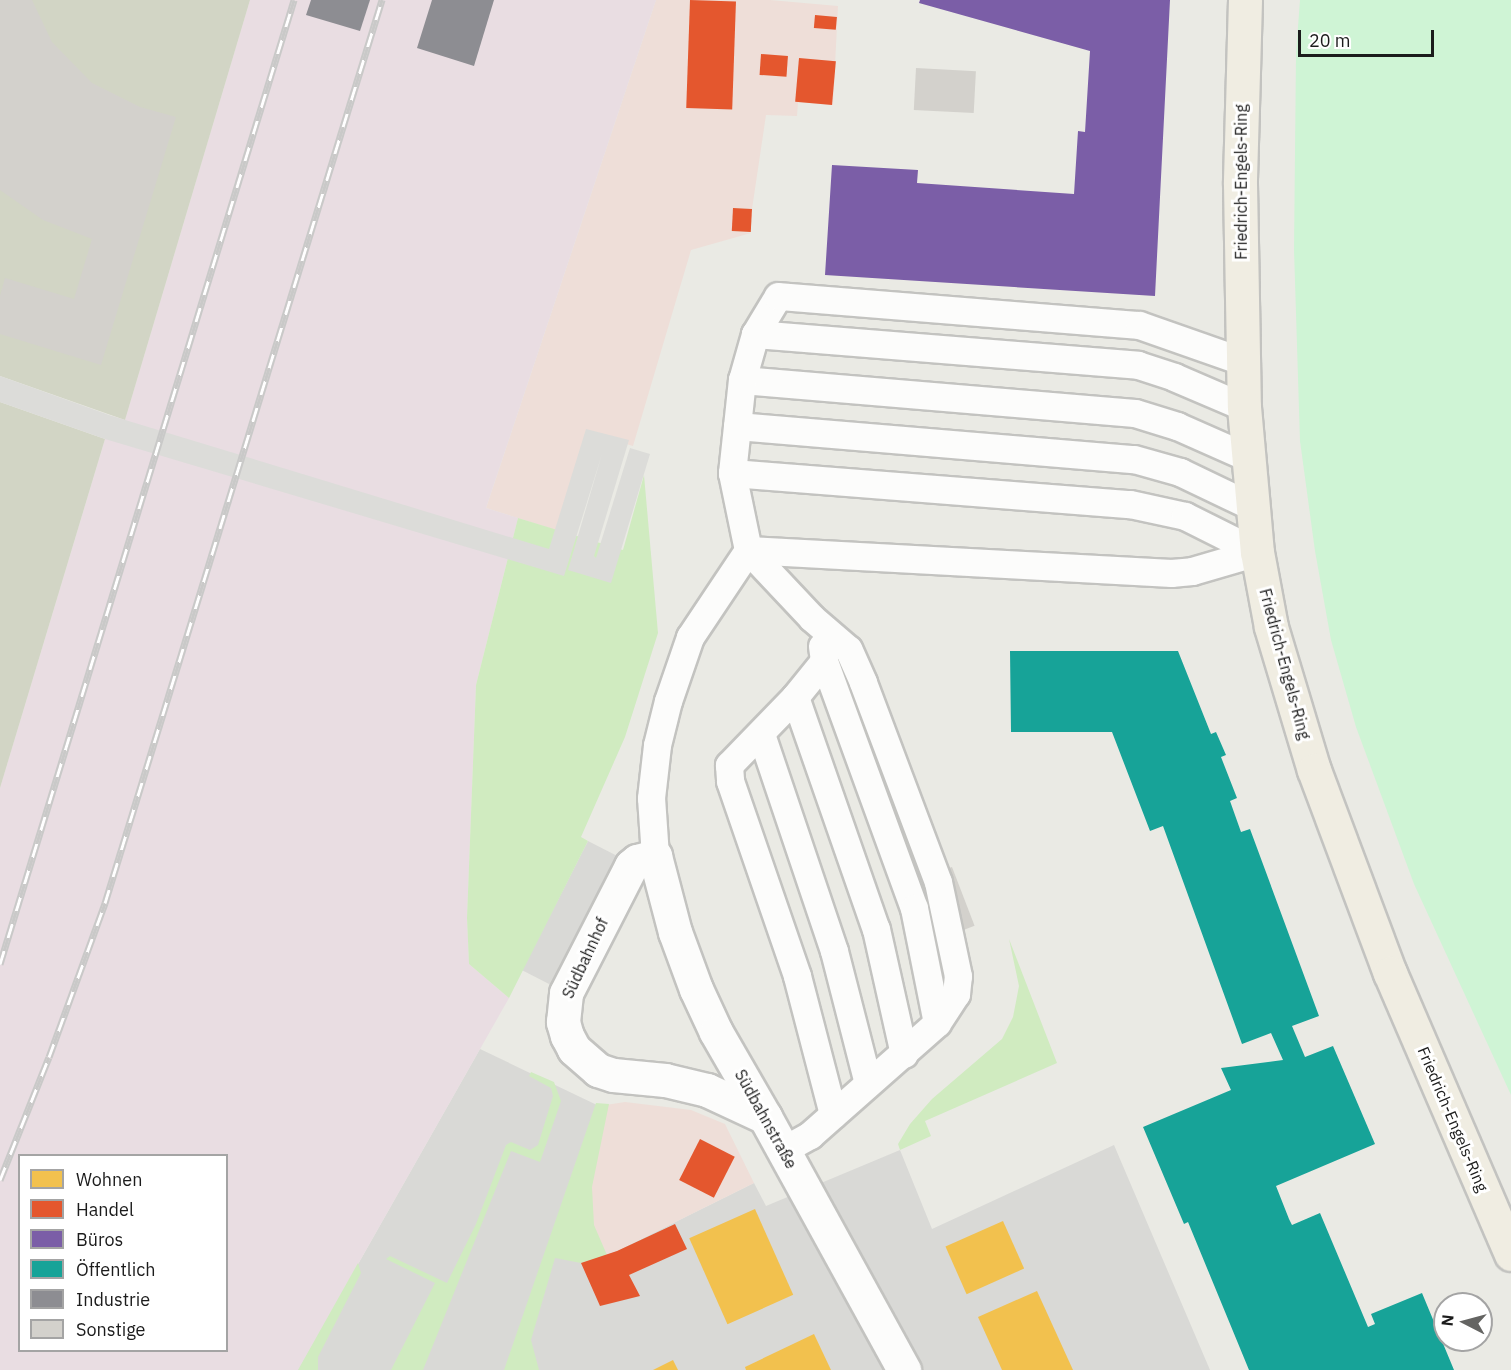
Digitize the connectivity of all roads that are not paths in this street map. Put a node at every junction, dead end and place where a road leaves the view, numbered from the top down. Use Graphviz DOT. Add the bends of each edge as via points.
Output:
graph roads {
  1 [pos="1245,0"];
  2 [pos="755,334"];
  3 [pos="1242,361"];
  4 [pos="742,380"];
  5 [pos="1244,407"];
  6 [pos="737,426"];
  7 [pos="1248,457"];
  8 [pos="732,472"];
  9 [pos="1251,506"];
  10 [pos="748,550"];
  11 [pos="1257,552"];
  12 [pos="818,624"];
  13 [pos="825,660"];
  14 [pos="795,697"];
  15 [pos="761,734"];
  16 [pos="655,856"];
  17 [pos="936,1023"];
  18 [pos="904,1054"];
  19 [pos="868,1083"];
  20 [pos="833,1114"];
  21 [pos="765,1117"];
  22 [pos="783,1150"];
  23 [pos="1511,1254"];
  24 [pos="904,1370"];
  1 -- 3 [label="main road, Friedrich-Engels-Ring" via="1240,184"];
  2 -- 3 [label="lane" via="778,296 1139,325"];
  2 -- 4 [label="lane"];
  2 -- 5 [label="lane" via="1137,365 1174,376"];
  3 -- 5 [label="main road, Friedrich-Engels-Ring"];
  4 -- 6 [label="lane"];
  4 -- 7 [label="lane" via="1135,413 1177,426"];
  5 -- 7 [label="main road, Friedrich-Engels-Ring"];
  6 -- 8 [label="lane"];
  6 -- 9 [label="lane" via="1134,459 1180,471"];
  7 -- 9 [label="main road, Friedrich-Engels-Ring"];
  8 -- 10 [label="lane"];
  8 -- 11 [label="lane" via="1130,504 1185,516"];
  9 -- 11 [label="main road, Friedrich-Engels-Ring"];
  10 -- 11 [label="lane" via="1171,573 1192,571"];
  10 -- 12 [label="lane"];
  10 -- 16 [label="lane" via="690,637 668,701 657,745 651,798"];
  11 -- 23 [label="main road, Friedrich-Engels-Ring" via="1272,627 1314,770 1390,973"];
  12 -- 13 [label="lane"];
  12 -- 17 [label="lane" via="848,649 938,882 958,976 956,994"];
  13 -- 14 [label="lane"];
  13 -- 17 [label="lane" via="914,908"];
  14 -- 15 [label="lane"];
  14 -- 18 [label="lane" via="876,928"];
  15 -- 19 [label="lane" via="834,951"];
  15 -- 20 [label="lane" via="729,765 730,781 797,976"];
  16 -- 21 [label="street, Südbahnstraße" via="675,932 696,989"];
  16 -- 21 [label="street, Südbahnhof" via="631,866 566,993 563,1022 567,1036 574,1049 598,1070 698,1087"];
  17 -- 18 [label="lane"];
  18 -- 19 [label="lane"];
  19 -- 20 [label="lane"];
  20 -- 22 [label="lane"];
  21 -- 22 [label="street, Südbahnstraße"];
  22 -- 24 [label="street, Südbahnstraße"];
}
